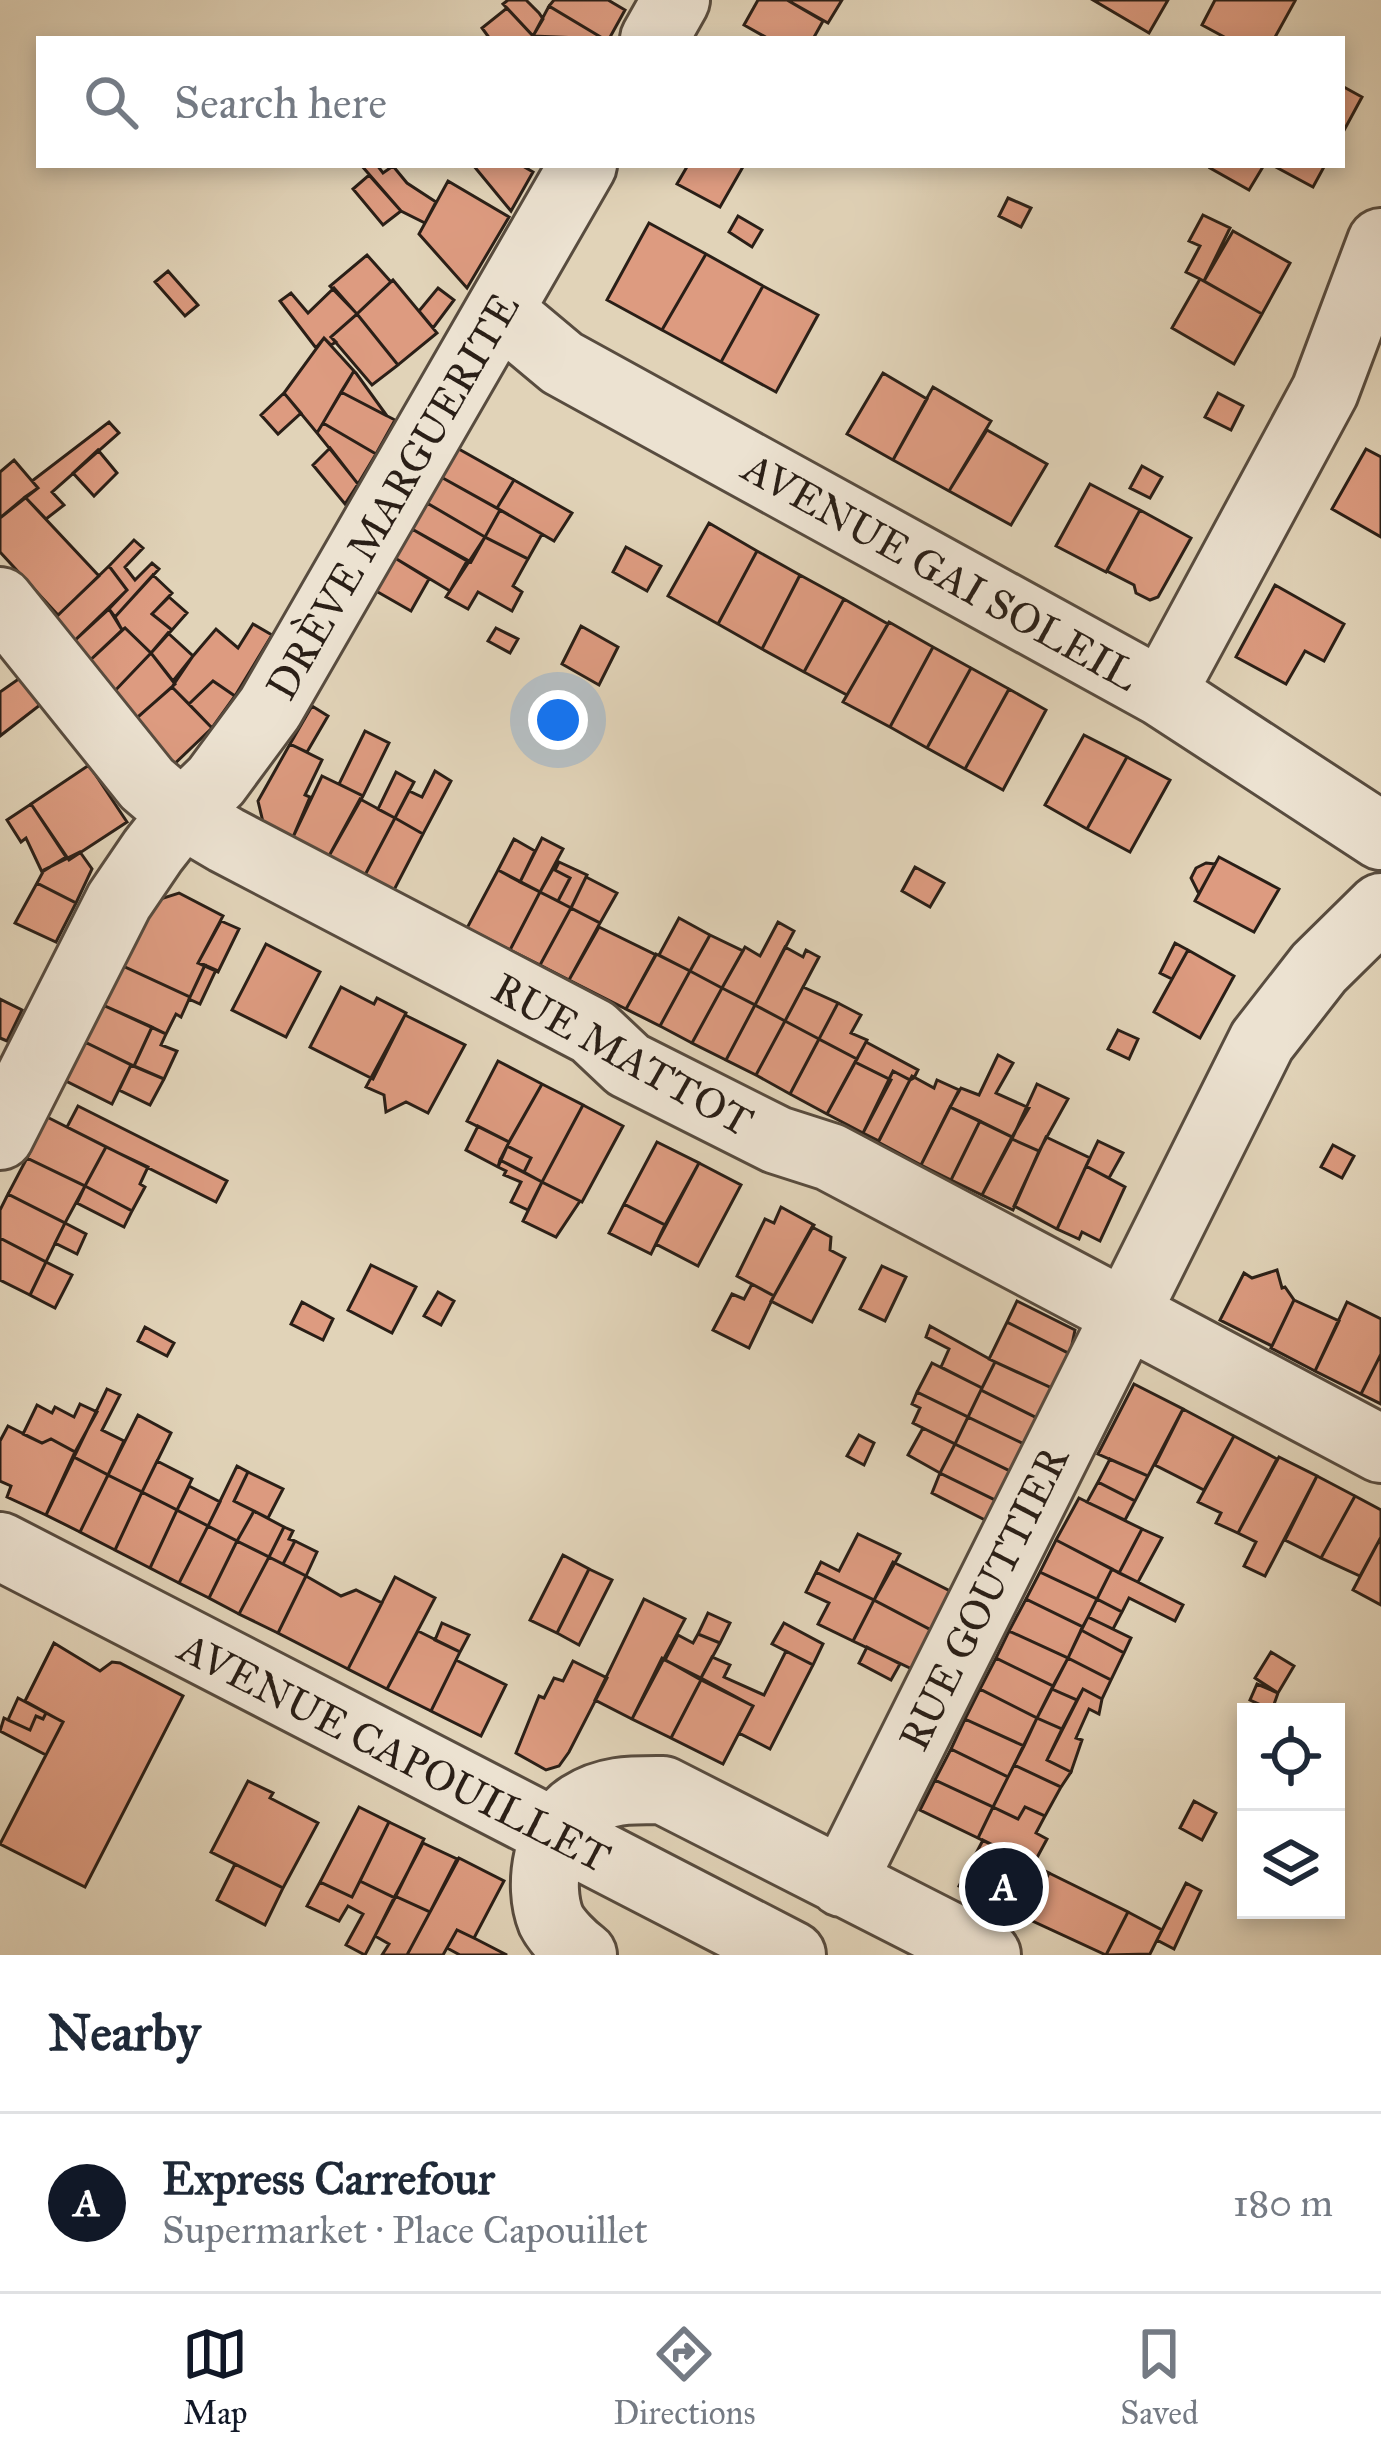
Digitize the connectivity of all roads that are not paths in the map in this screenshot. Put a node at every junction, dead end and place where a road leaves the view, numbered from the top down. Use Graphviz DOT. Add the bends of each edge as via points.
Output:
graph roads {
  1 [pos="676,0"];
  2 [pos="656,36"];
  3 [pos="581,168"];
  4 [pos="1381,242"];
  5 [pos="500,311"];
  6 [pos="0,601"];
  7 [pos="1162,693"];
  8 [pos="182,814"];
  9 [pos="1381,836"];
  10 [pos="1381,907"];
  11 [pos="0,1136"];
  12 [pos="1128,1315"];
  13 [pos="1381,1449"];
  14 [pos="0,1546"];
  15 [pos="554,1835"];
  16 [pos="842,1883"];
  17 [pos="583,1955"];
  18 [pos="792,1955"];
  19 [pos="987,1955"];
  1 -- 2 [label="street"];
  3 -- 5 [label="street, DRÈVE MARGUERITE"];
  4 -- 7 [label="street" via="1325,391"];
  5 -- 7 [label="street, AVENUE GAI SOLEIL" via="562,362"];
  5 -- 8 [label="street, DRÈVE MARGUERITE" via="270,708"];
  6 -- 8 [label="street, RUE MATTOT" via="147,784"];
  7 -- 9 [label="street, AVENUE GAI SOLEIL"];
  8 -- 11 [label="street, DRÈVE MARGUERITE" via="119,902"];
  8 -- 12 [label="street, RUE MATTOT" via="592,1032 628,1065 777,1140 830,1157"];
  10 -- 12 [label="street, RUE GOUTTIER" via="1262,1041"];
  12 -- 13 [label="street, RUE MATTOT"];
  12 -- 16 [label="street, RUE GOUTTIER"];
  14 -- 15 [label="street, AVENUE CAPOUILLET"];
  15 -- 16 [label="street" via="576,1808 616,1790 663,1790"];
  15 -- 17 [label="street" via="544,1887 552,1923"];
  15 -- 18 [label="street, AVENUE CAPOUILLET"];
  16 -- 19 [label="street"];
}
